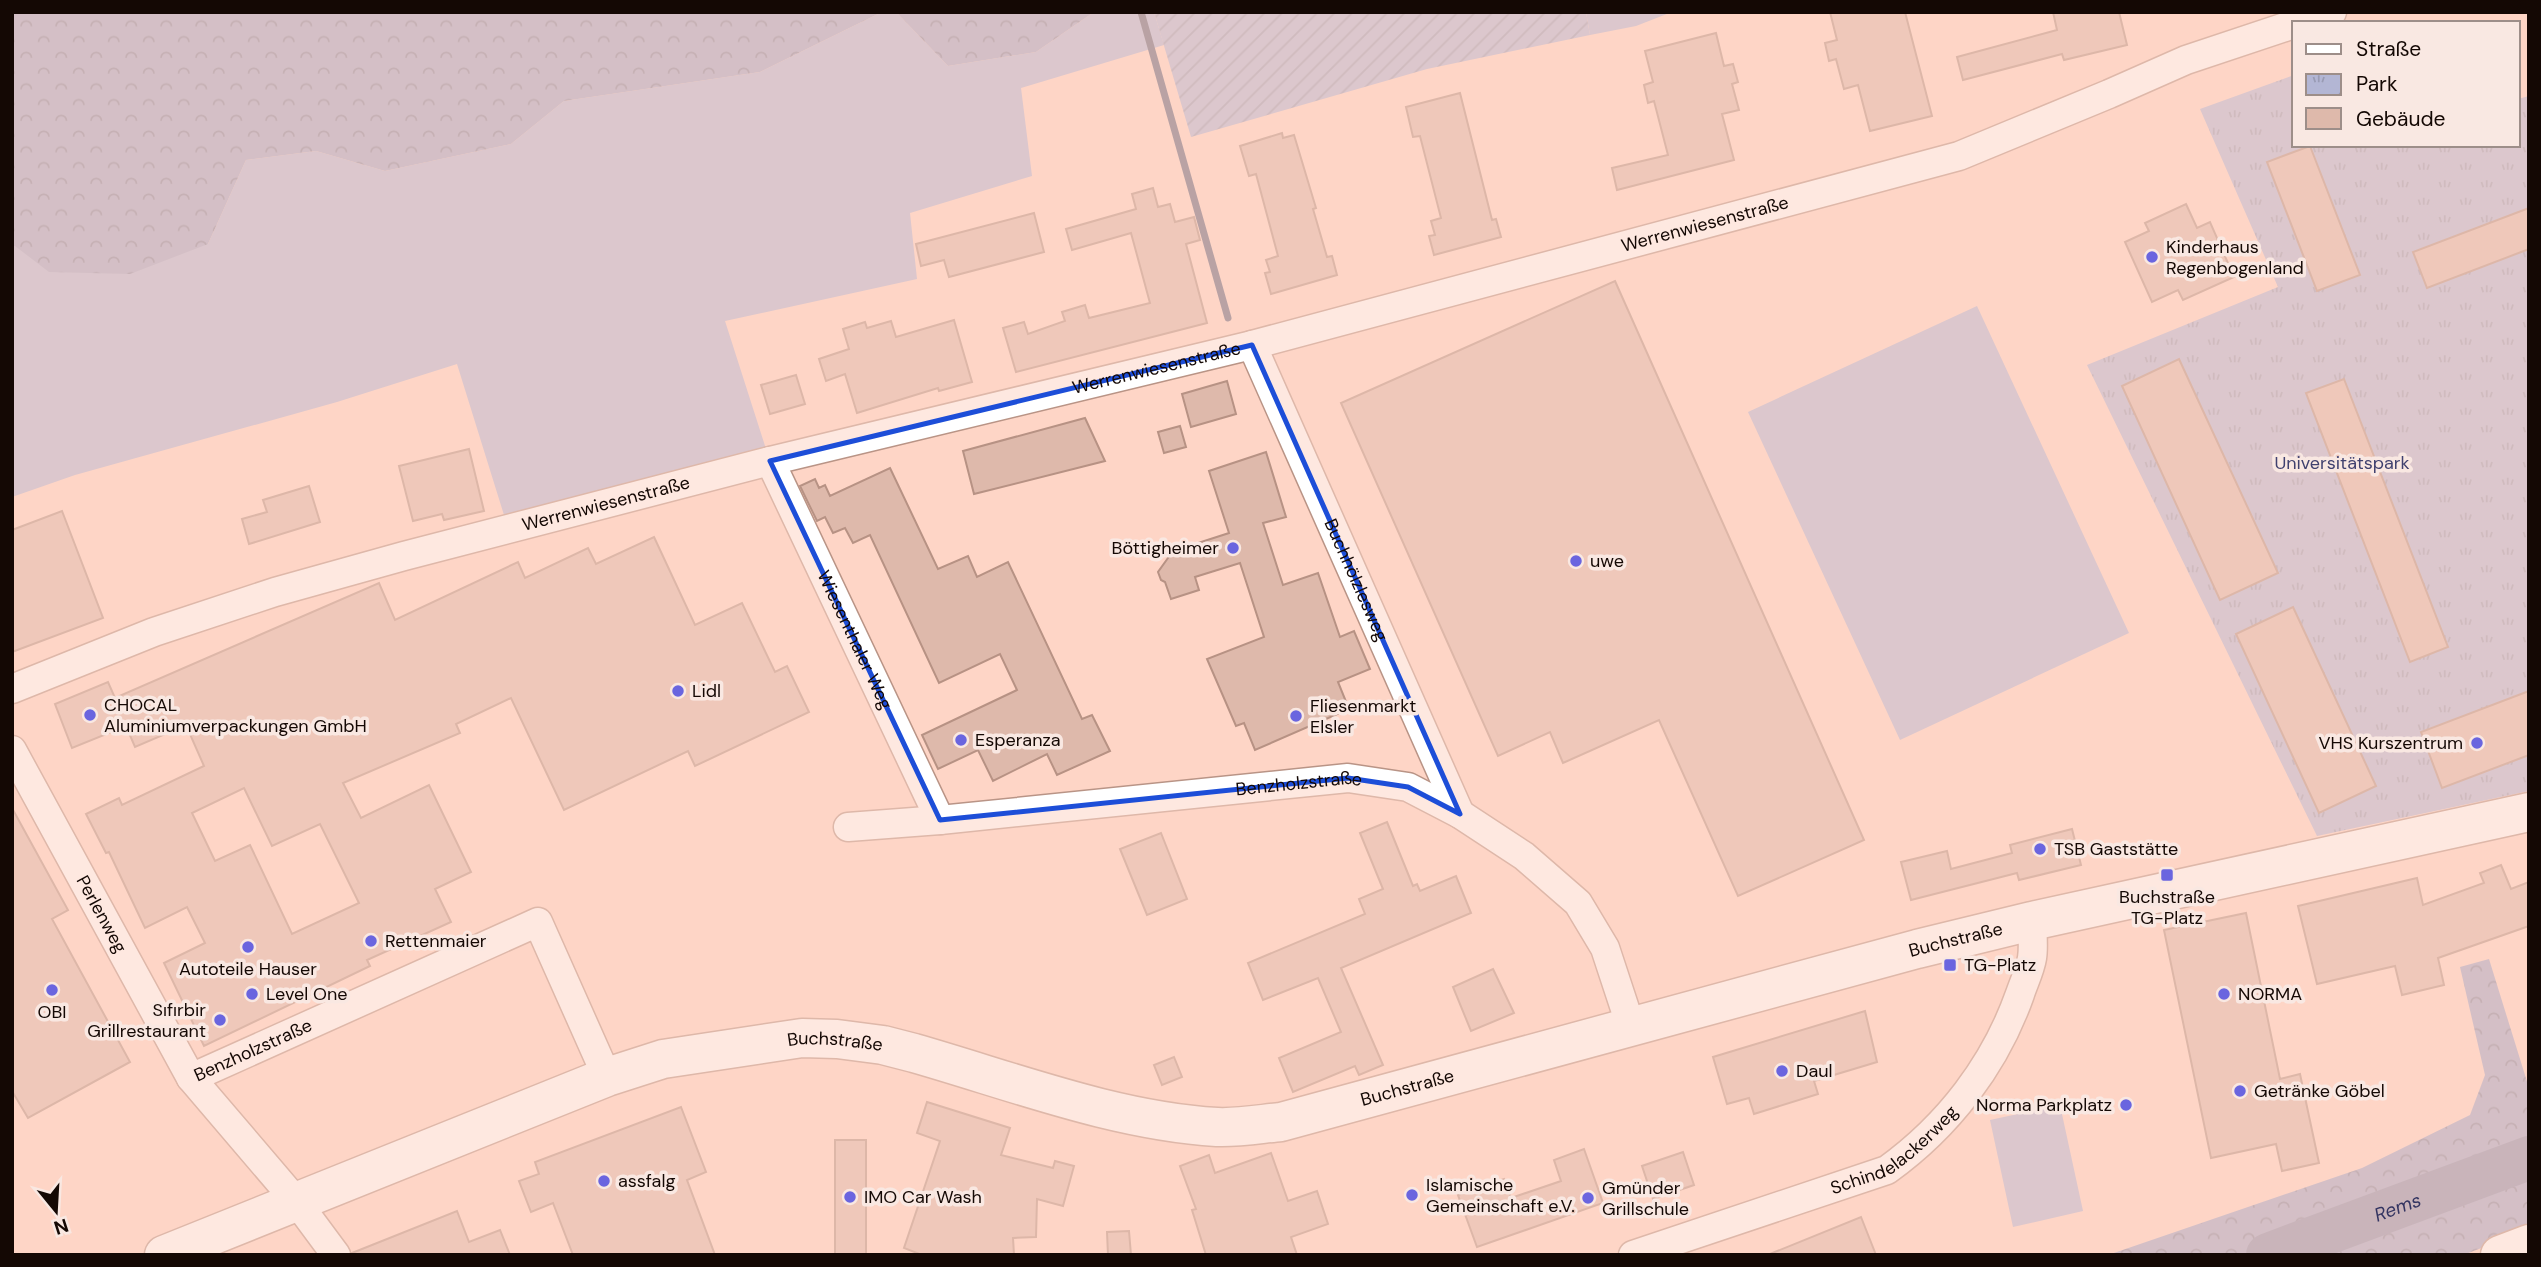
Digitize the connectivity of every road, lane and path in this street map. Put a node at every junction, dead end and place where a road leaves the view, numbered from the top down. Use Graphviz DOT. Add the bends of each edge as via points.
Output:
graph roads {
  1 [pos="2332,12"];
  2 [pos="2306,21"];
  3 [pos="2292,25"];
  4 [pos="1252,345"];
  5 [pos="770,461"];
  6 [pos="12,689"];
  7 [pos="12,750"];
  8 [pos="2529,812"];
  9 [pos="1460,814"];
  10 [pos="940,820"];
  11 [pos="848,827"];
  12 [pos="2032,921"];
  13 [pos="1632,1027"];
  14 [pos="607,1077"];
  15 [pos="191,1078"];
  16 [pos="296,1201"];
  17 [pos="2529,1244"];
  18 [pos="164,1255"];
  19 [pos="336,1255"];
  20 [pos="1633,1255"];
  21 [pos="2500,1255"];
  1 -- 2 [label="street"];
  3 -- 4 [label="street, Werrenwiesenstraße" via="2186,60 1959,156"];
  4 -- 5 [label="street, Werrenwiesenstraße"];
  4 -- 9 [label="street, Buchhölzlesweg"];
  5 -- 6 [label="street, Werrenwiesenstraße" via="275,592 144,636"];
  5 -- 10 [label="street, Wiesenthaler Weg"];
  7 -- 15 [label="street, Perlenweg"];
  8 -- 12 [label="street, Buchstraße"];
  9 -- 10 [label="street, Benzholzstraße" via="1408,788 1348,778"];
  9 -- 13 [label="street, Benzholzstraße" via="1524,856 1578,902 1605,948"];
  10 -- 11 [label="street, Benzholzstraße"];
  12 -- 13 [label="street, Buchstraße"];
  12 -- 20 [label="street, Schindelackerweg" via="2032,959 2014,1011 1982,1073 1913,1151 1887,1170"];
  13 -- 14 [label="street, Buchstraße" via="1281,1122 1219,1127 1106,1109 914,1053 837,1038 776,1040 674,1057"];
  14 -- 15 [label="street, Benzholzstraße" via="538,922"];
  14 -- 16 [label="street, Buchstraße"];
  15 -- 16 [label="street, Benzholzstraße"];
  16 -- 18 [label="street, Buchstraße"];
  16 -- 19 [label="street"];
  17 -- 21 [label="street"];
}
